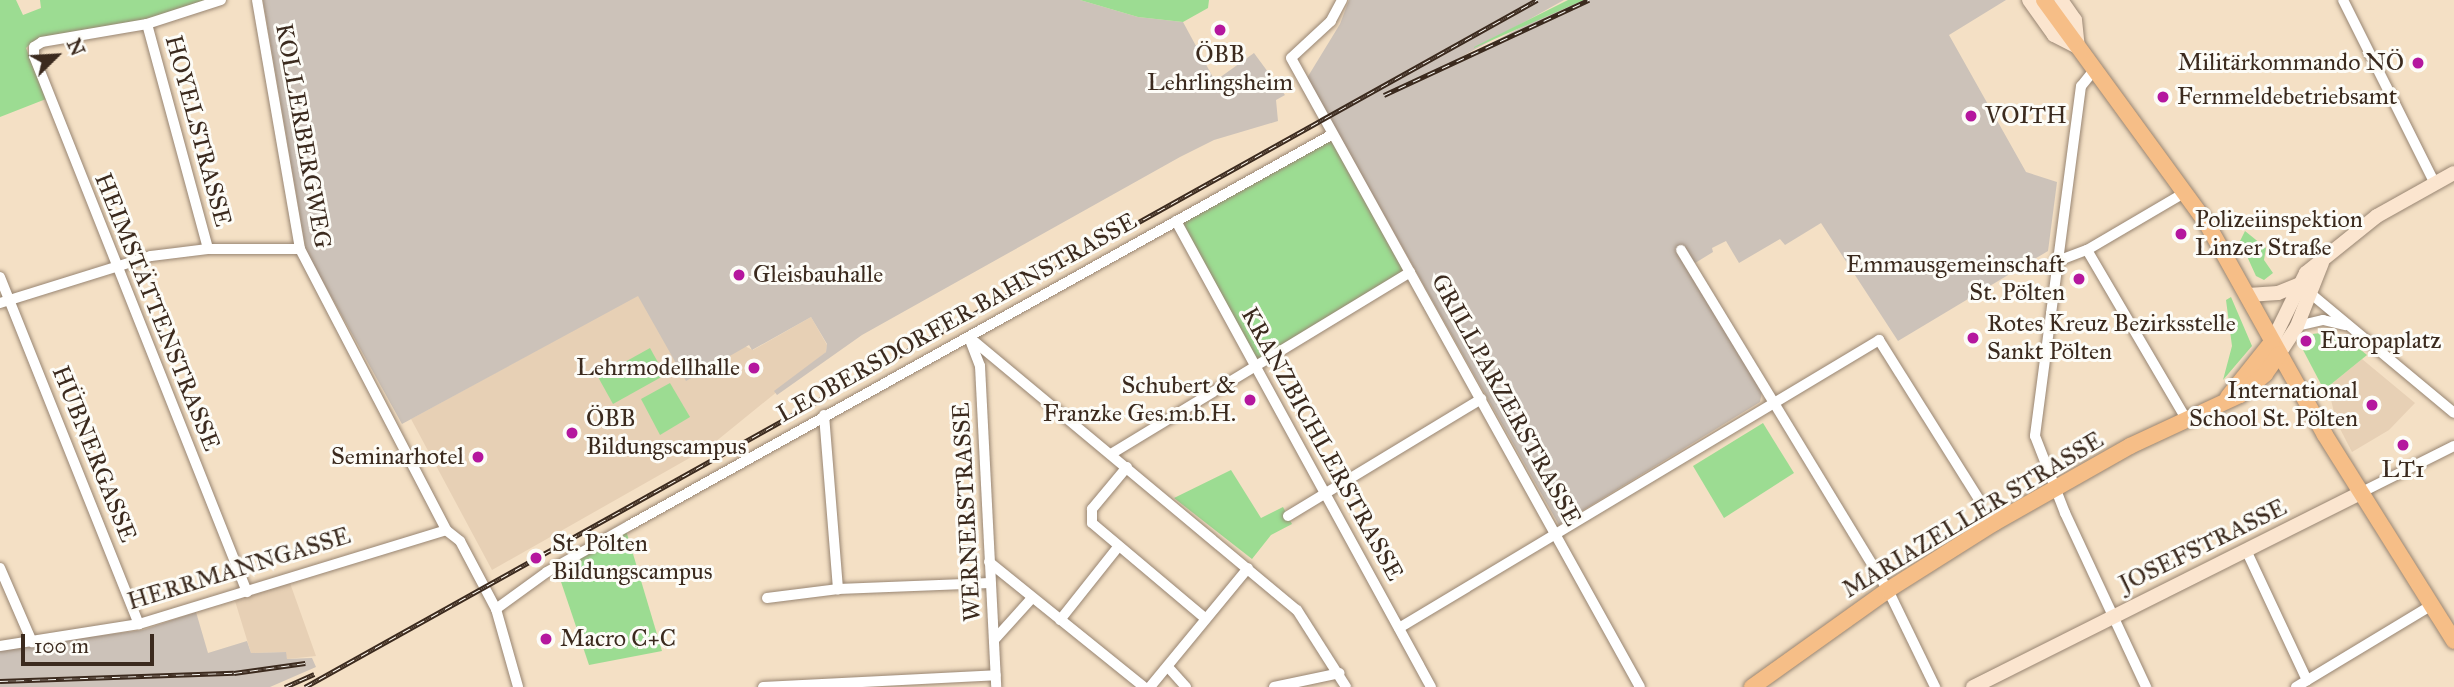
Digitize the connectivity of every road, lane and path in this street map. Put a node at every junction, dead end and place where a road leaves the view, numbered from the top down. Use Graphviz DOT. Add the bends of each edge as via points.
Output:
graph roads {
  1 [pos="221,0"];
  2 [pos="257,0"];
  3 [pos="1342,0"];
  4 [pos="2029,0"];
  5 [pos="2044,0"];
  6 [pos="2061,0"];
  7 [pos="2343,0"];
  8 [pos="146,24"];
  9 [pos="2078,47"];
  10 [pos="2095,69"];
  11 [pos="1332,134"];
  12 [pos="2454,173"];
  13 [pos="2434,182"];
  14 [pos="2186,192"];
  15 [pos="1176,221"];
  16 [pos="208,249"];
  17 [pos="300,249"];
  18 [pos="1681,250"];
  19 [pos="2087,250"];
  20 [pos="2055,262"];
  21 [pos="115,264"];
  22 [pos="1410,272"];
  23 [pos="0,277"];
  24 [pos="2304,289"];
  25 [pos="2248,295"];
  26 [pos="5,302"];
  27 [pos="2297,326"];
  28 [pos="2351,327"];
  29 [pos="969,337"];
  30 [pos="2276,348"];
  31 [pos="1255,365"];
  32 [pos="1481,399"];
  33 [pos="1776,403"];
  34 [pos="2454,412"];
  35 [pos="2183,414"];
  36 [pos="824,415"];
  37 [pos="2454,446"];
  38 [pos="1111,454"];
  39 [pos="1127,467"];
  40 [pos="2054,488"];
  41 [pos="2360,493"];
  42 [pos="1325,494"];
  43 [pos="1980,501"];
  44 [pos="1288,516"];
  45 [pos="446,530"];
  46 [pos="1558,533"];
  47 [pos="1118,547"];
  48 [pos="2246,550"];
  49 [pos="989,562"];
  50 [pos="0,568"];
  51 [pos="1248,568"];
  52 [pos="990,583"];
  53 [pos="838,589"];
  54 [pos="1888,590"];
  55 [pos="247,592"];
  56 [pos="767,598"];
  57 [pos="1032,598"];
  58 [pos="2432,605"];
  59 [pos="496,609"];
  60 [pos="2113,615"];
  61 [pos="1205,618"];
  62 [pos="1060,620"];
  63 [pos="139,624"];
  64 [pos="1399,628"];
  65 [pos="995,639"];
  66 [pos="2454,641"];
  67 [pos="32,642"];
  68 [pos="0,646"];
  69 [pos="1168,667"];
  70 [pos="1340,673"];
  71 [pos="996,675"];
  72 [pos="2307,680"];
  73 [pos="518,687"];
  74 [pos="763,687"];
  75 [pos="996,687"];
  76 [pos="1144,687"];
  77 [pos="1150,687"];
  78 [pos="1186,687"];
  79 [pos="1274,687"];
  80 [pos="1346,687"];
  81 [pos="1431,687"];
  82 [pos="1640,687"];
  83 [pos="1752,687"];
  84 [pos="1935,687"];
  85 [pos="1973,687"];
  86 [pos="2146,687"];
  87 [pos="2296,687"];
  1 -- 8 [label="street"];
  2 -- 17 [label="street, KOLLERBERGWEG"];
  3 -- 11 [label="street, GRILLPARZERSTRASSE" via="1331,21 1291,58"];
  4 -- 9 [label="street" via="2054,35"];
  5 -- 9 [label="main road"];
  6 -- 9 [label="street" via="2075,20"];
  7 -- 13 [label="street"];
  8 -- 16 [label="street, HOYELSTRASSE"];
  8 -- 21 [label="street, HEIMSTÄTTENSTRASSE" via="34,47"];
  9 -- 10 [label="main road"];
  10 -- 14 [label="main road"];
  10 -- 20 [label="street" via="2083,82"];
  11 -- 15 [label="street, LEOBERSDORFER BAHNSTRASSE"];
  11 -- 22 [label="street, GRILLPARZERSTRASSE"];
  12 -- 13 [label="street"];
  13 -- 24 [label="street" via="2361,226 2322,263"];
  14 -- 19 [label="street"];
  14 -- 25 [label="main road"];
  15 -- 29 [label="street, LEOBERSDORFER BAHNSTRASSE"];
  15 -- 31 [label="street, KRANZBICHLERSTRASSE"];
  16 -- 17 [label="street"];
  16 -- 21 [label="street"];
  17 -- 45 [label="street, KOLLERBERGWEG"];
  18 -- 33 [label="street"];
  19 -- 20 [label="street"];
  19 -- 35 [label="street"];
  20 -- 40 [label="street" via="2035,429"];
  21 -- 26 [label="street"];
  21 -- 55 [label="street, HEIMSTÄTTENSTRASSE"];
  22 -- 31 [label="street"];
  22 -- 32 [label="street, GRILLPARZERSTRASSE"];
  23 -- 26 [label="street, HÜBNERGASSE"];
  24 -- 25 [label="street"];
  24 -- 27 [label="street"];
  24 -- 28 [label="street"];
  24 -- 30 [label="street"];
  25 -- 30 [label="main road"];
  26 -- 63 [label="street, HÜBNERGASSE"];
  27 -- 28 [label="street" via="2323,320"];
  27 -- 30 [label="street"];
  28 -- 34 [label="street"];
  29 -- 36 [label="street, LEOBERSDORFER BAHNSTRASSE"];
  29 -- 38 [label="street"];
  29 -- 49 [label="street, WERNERSTRASSE" via="980,366"];
  30 -- 35 [label="main road, MARIAZELLER STRASSE" via="2254,385"];
  30 -- 41 [label="main road"];
  31 -- 38 [label="street"];
  31 -- 42 [label="street, KRANZBICHLERSTRASSE"];
  32 -- 42 [label="street"];
  32 -- 46 [label="street, GRILLPARZERSTRASSE"];
  33 -- 43 [label="street" via="1879,340"];
  33 -- 46 [label="street"];
  33 -- 54 [label="street"];
  35 -- 40 [label="main road, MARIAZELLER STRASSE"];
  36 -- 53 [label="street"];
  36 -- 59 [label="street, LEOBERSDORFER BAHNSTRASSE" via="547,572"];
  37 -- 41 [label="street, JOSEFSTRASSE"];
  38 -- 39 [label="street"];
  39 -- 47 [label="street" via="1091,517"];
  39 -- 51 [label="street"];
  40 -- 54 [label="main road, MARIAZELLER STRASSE"];
  40 -- 60 [label="street"];
  41 -- 48 [label="street, JOSEFSTRASSE"];
  41 -- 58 [label="main road"];
  42 -- 44 [label="street"];
  42 -- 64 [label="street, KRANZBICHLERSTRASSE"];
  45 -- 55 [label="street, HERRMANNGASSE"];
  45 -- 59 [label="street, KOLLERBERGWEG" via="460,541"];
  46 -- 64 [label="street"];
  46 -- 82 [label="street, GRILLPARZERSTRASSE"];
  47 -- 61 [label="street"];
  47 -- 62 [label="street"];
  48 -- 60 [label="street, JOSEFSTRASSE"];
  48 -- 72 [label="street"];
  49 -- 52 [label="street, WERNERSTRASSE"];
  49 -- 57 [label="street"];
  50 -- 67 [label="street"];
  51 -- 61 [label="street"];
  51 -- 70 [label="street" via="1305,619"];
  52 -- 53 [label="street"];
  52 -- 65 [label="street, WERNERSTRASSE"];
  53 -- 56 [label="street"];
  54 -- 83 [label="main road, MARIAZELLER STRASSE"];
  54 -- 84 [label="street"];
  55 -- 63 [label="street, HERRMANNGASSE"];
  57 -- 62 [label="street"];
  57 -- 65 [label="street"];
  58 -- 66 [label="main road"];
  58 -- 72 [label="street"];
  59 -- 73 [label="street, KOLLERBERGWEG"];
  60 -- 85 [label="street, JOSEFSTRASSE"];
  60 -- 86 [label="street"];
  61 -- 69 [label="street"];
  62 -- 76 [label="street"];
  63 -- 67 [label="street, HERRMANNGASSE"];
  64 -- 81 [label="street, KRANZBICHLERSTRASSE"];
  65 -- 71 [label="street, WERNERSTRASSE"];
  67 -- 68 [label="street, HERRMANNGASSE"];
  69 -- 77 [label="street"];
  69 -- 78 [label="street"];
  70 -- 79 [label="street"];
  70 -- 80 [label="street"];
  71 -- 74 [label="street"];
  71 -- 75 [label="street, WERNERSTRASSE"];
  72 -- 87 [label="street"];
}
